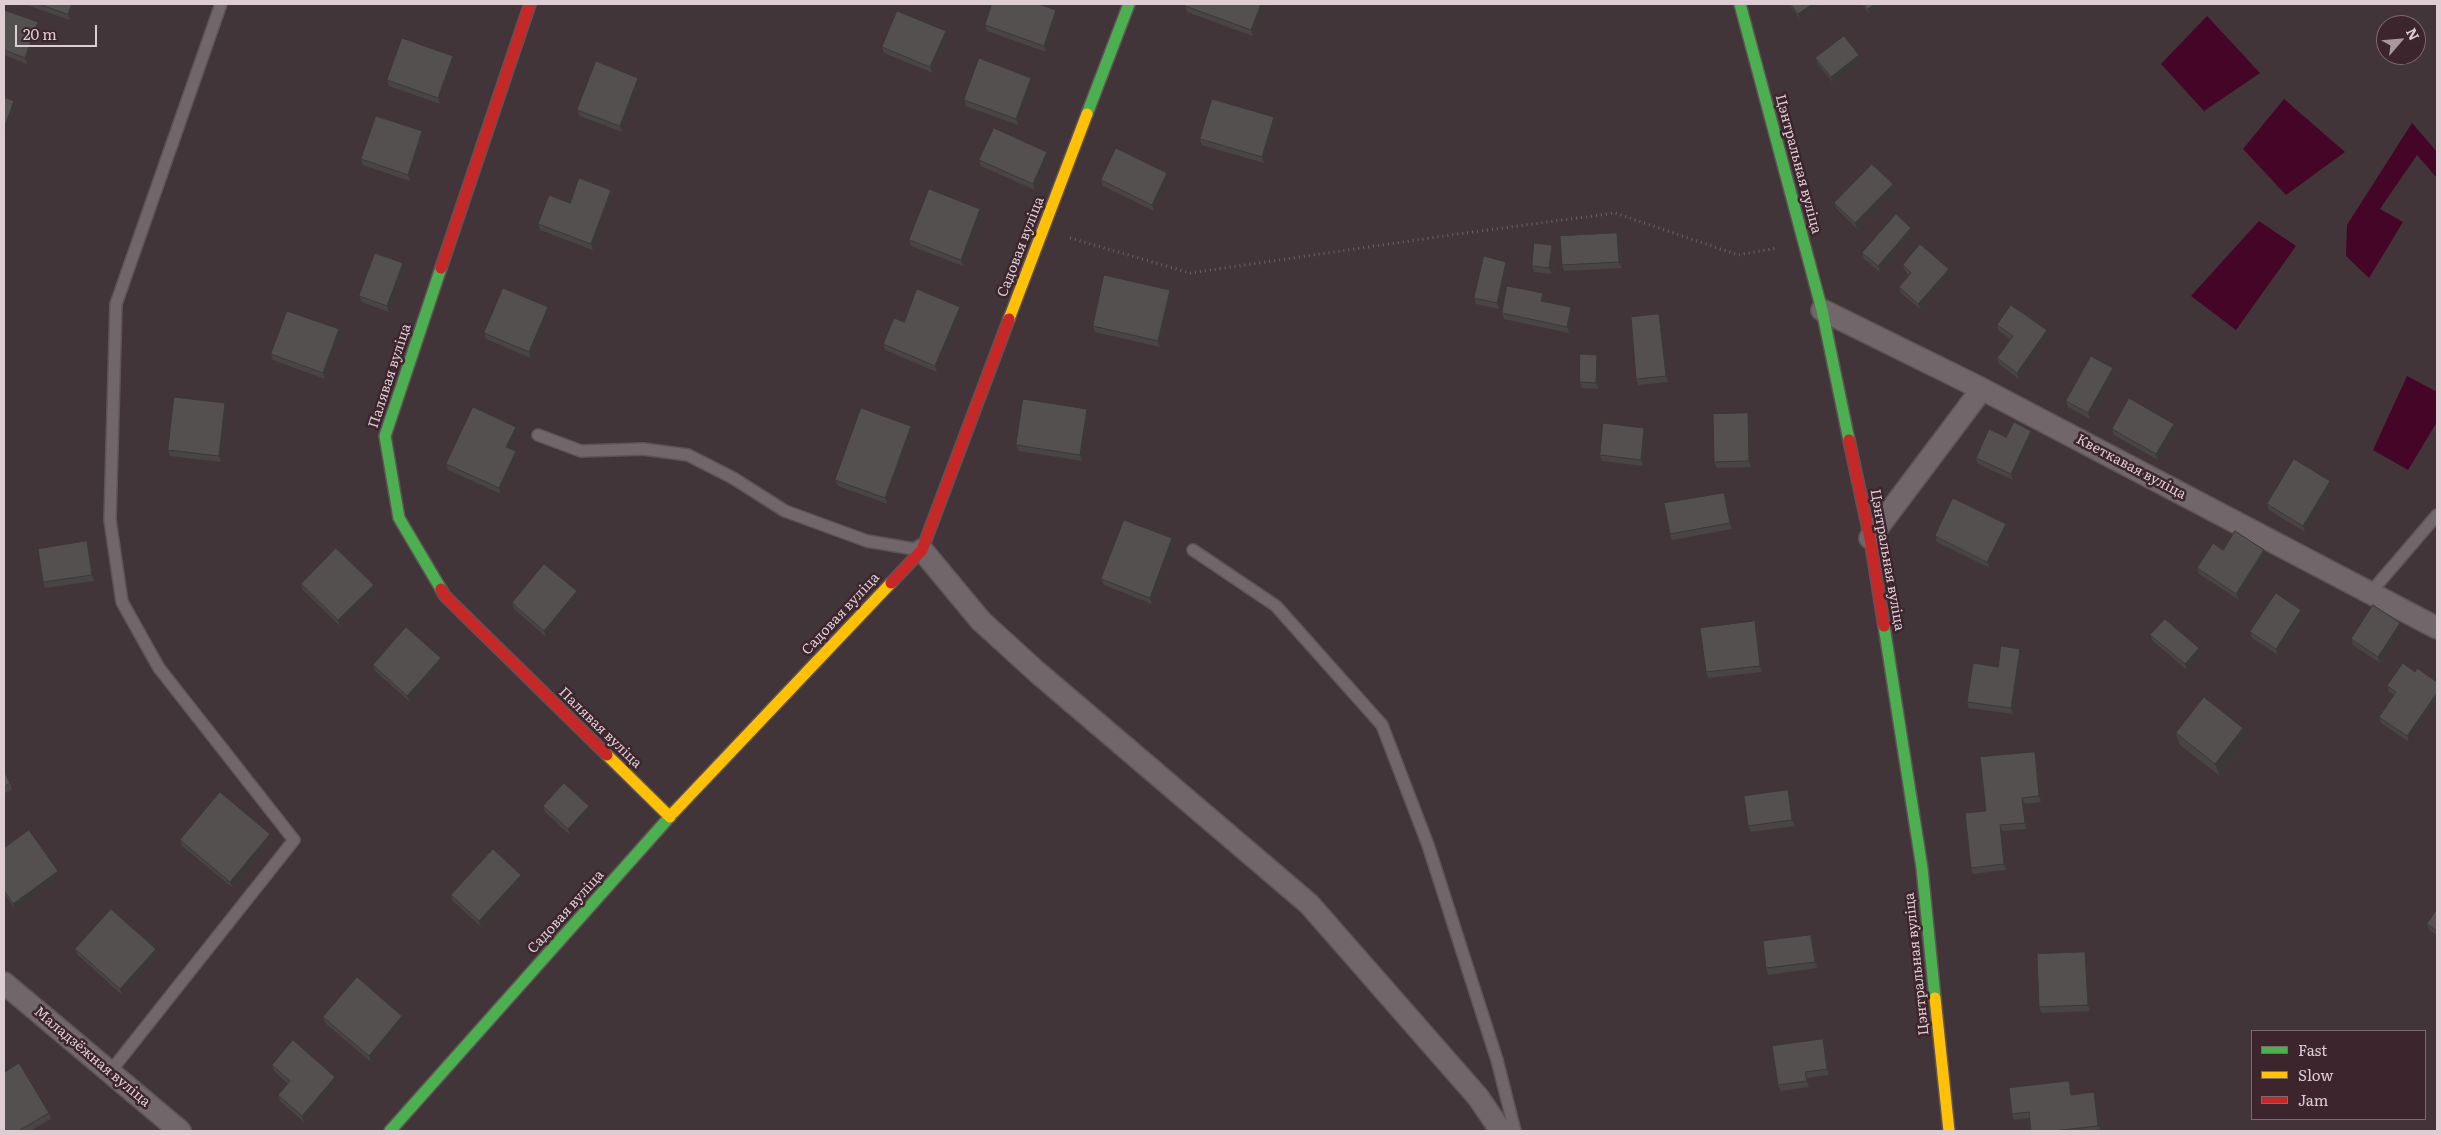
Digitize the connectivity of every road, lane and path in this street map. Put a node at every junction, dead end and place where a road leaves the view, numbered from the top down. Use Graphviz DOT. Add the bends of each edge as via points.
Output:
graph roads {
  1 [pos="221,4"];
  2 [pos="530,4"];
  3 [pos="1129,4"];
  4 [pos="1740,4"];
  5 [pos="1043,230"];
  6 [pos="1804,243"];
  7 [pos="1822,310"];
  8 [pos="1982,389"];
  9 [pos="538,434"];
  10 [pos="2437,515"];
  11 [pos="1870,538"];
  12 [pos="922,550"];
  13 [pos="1193,550"];
  14 [pos="2371,592"];
  15 [pos="2437,628"];
  16 [pos="670,817"];
  17 [pos="4,983"];
  18 [pos="110,1072"];
  19 [pos="180,1131"];
  20 [pos="390,1131"];
  21 [pos="1501,1131"];
  22 [pos="1515,1131"];
  23 [pos="1950,1131"];
  1 -- 18 [label="lane" via="116,304 110,520 122,602 159,668 294,840"];
  2 -- 16 [label="street, Палявая вуліца" via="384,436 399,518 444,596"];
  3 -- 5 [label="street, Садовая вуліца"];
  4 -- 6 [label="street, Цэнтральная вуліца"];
  5 -- 6 [label="path" via="1190,274 1615,213 1738,255"];
  5 -- 12 [label="street, Садовая вуліца"];
  6 -- 7 [label="street, Цэнтральная вуліца"];
  7 -- 8 [label="street, Кветкавая вуліца"];
  7 -- 11 [label="street, Цэнтральная вуліца"];
  8 -- 11 [label="street"];
  8 -- 14 [label="street, Кветкавая вуліца"];
  9 -- 12 [label="lane" via="581,451 643,449 688,454 785,511 867,541"];
  10 -- 14 [label="lane"];
  11 -- 23 [label="street, Цэнтральная вуліца" via="1922,868"];
  12 -- 16 [label="street, Садовая вуліца"];
  12 -- 21 [label="street" via="982,621 1037,672 1308,904 1478,1097"];
  13 -- 22 [label="lane" via="1276,606 1382,725 1428,845 1497,1060"];
  14 -- 15 [label="street, Кветкавая вуліца"];
  16 -- 20 [label="street, Садовая вуліца"];
  17 -- 18 [label="street, Маладзёжная вуліца"];
  18 -- 19 [label="street, Маладзёжная вуліца"];
}
